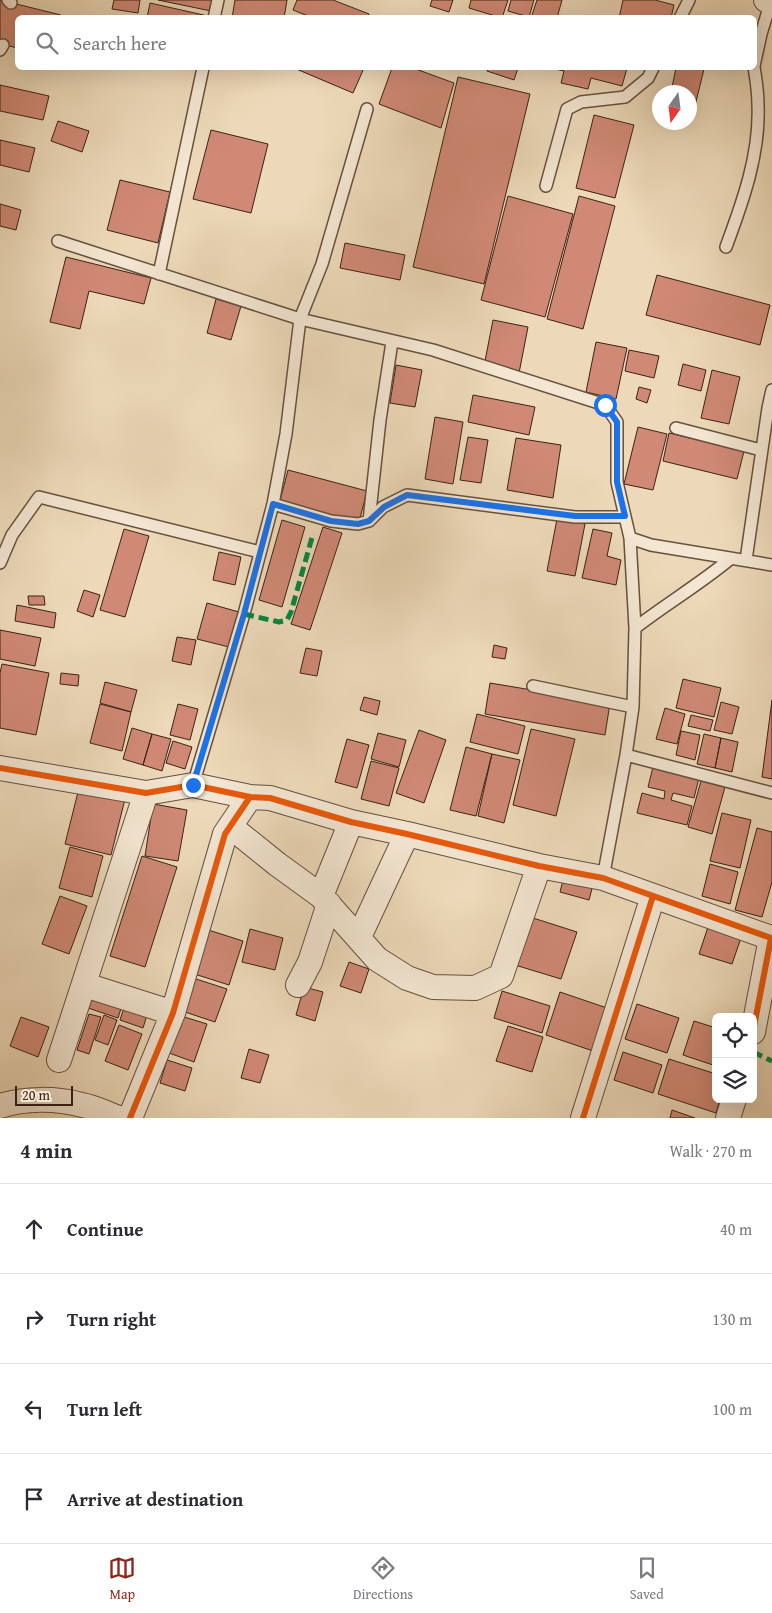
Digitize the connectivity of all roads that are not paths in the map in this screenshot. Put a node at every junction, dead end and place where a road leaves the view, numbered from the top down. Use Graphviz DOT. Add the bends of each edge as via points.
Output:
graph roads {
  1 [pos="218,0"];
  2 [pos="689,0"];
  3 [pos="770,1"];
  4 [pos="215,15"];
  5 [pos="682,15"];
  6 [pos="757,52"];
  7 [pos="203,70"];
  8 [pos="652,70"];
  9 [pos="754,70"];
  10 [pos="367,109"];
  11 [pos="546,186"];
  12 [pos="58,241"];
  13 [pos="726,247"];
  14 [pos="159,274"];
  15 [pos="300,319"];
  16 [pos="392,342"];
  17 [pos="772,390"];
  18 [pos="676,428"];
  19 [pos="762,450"];
  20 [pos="273,504"];
  21 [pos="625,516"];
  22 [pos="369,521"];
  23 [pos="630,538"];
  24 [pos="260,552"];
  25 [pos="730,559"];
  26 [pos="746,560"];
  27 [pos="0,563"];
  28 [pos="772,565"];
  29 [pos="635,628"];
  30 [pos="533,686"];
  31 [pos="633,707"];
  32 [pos="626,755"];
  33 [pos="0,768"];
  34 [pos="193,785"];
  35 [pos="146,793"];
  36 [pos="772,793"];
  37 [pos="250,797"];
  38 [pos="351,822"];
  39 [pos="231,826"];
  40 [pos="407,834"];
  41 [pos="539,866"];
  42 [pos="603,878"];
  43 [pos="653,896"];
  44 [pos="325,900"];
  45 [pos="359,937"];
  46 [pos="84,985"];
  47 [pos="298,985"];
  48 [pos="173,1013"];
  49 [pos="757,1013"];
  50 [pos="59,1060"];
  51 [pos="733,1103"];
  52 [pos="0,1106"];
  53 [pos="120,1118"];
  54 [pos="130,1118"];
  55 [pos="584,1118"];
  56 [pos="728,1118"];
  1 -- 4 [label="lane"];
  2 -- 5 [label="lane"];
  3 -- 6 [label="lane"];
  7 -- 14 [label="lane"];
  8 -- 11 [label="lane" via="648,78 626,97 581,102 567,109"];
  9 -- 13 [label="lane" via="758,106 755,149 744,199"];
  10 -- 15 [label="lane" via="322,264"];
  12 -- 14 [label="lane"];
  14 -- 15 [label="lane"];
  15 -- 16 [label="lane"];
  15 -- 20 [label="lane" via="286,434"];
  16 -- 21 [label="lane" via="433,350 605,405 617,422 617,482"];
  16 -- 22 [label="lane"];
  17 -- 19 [label="lane"];
  18 -- 19 [label="lane"];
  19 -- 26 [label="lane"];
  20 -- 22 [label="lane" via="331,521 358,524"];
  20 -- 24 [label="lane"];
  21 -- 22 [label="lane" via="575,516 407,495 384,507"];
  21 -- 23 [label="lane"];
  23 -- 25 [label="lane" via="651,545"];
  23 -- 29 [label="lane"];
  24 -- 27 [label="lane" via="39,497 12,535"];
  24 -- 34 [label="lane"];
  25 -- 26 [label="lane"];
  25 -- 29 [label="lane" via="704,581"];
  26 -- 28 [label="lane"];
  29 -- 31 [label="lane"];
  30 -- 31 [label="lane"];
  31 -- 32 [label="lane"];
  32 -- 36 [label="lane"];
  32 -- 42 [label="lane"];
  33 -- 35 [label="street"];
  34 -- 35 [label="street"];
  34 -- 37 [label="street"];
  35 -- 46 [label="street"];
  37 -- 38 [label="street" via="270,798"];
  37 -- 39 [label="street"];
  38 -- 40 [label="street"];
  38 -- 44 [label="street"];
  39 -- 44 [label="street"];
  39 -- 48 [label="street" via="225,834"];
  40 -- 41 [label="street"];
  40 -- 45 [label="street"];
  41 -- 42 [label="street"];
  41 -- 45 [label="street" via="501,976 475,988 432,987 407,978 377,959"];
  42 -- 43 [label="street"];
  43 -- 49 [label="street" via="771,938"];
  43 -- 55 [label="street"];
  44 -- 45 [label="street"];
  44 -- 47 [label="street" via="310,962"];
  46 -- 48 [label="street"];
  46 -- 50 [label="street"];
  48 -- 54 [label="street"];
  51 -- 56 [label="street"];
  52 -- 53 [label="street" via="52,1100 82,1104"];
}
